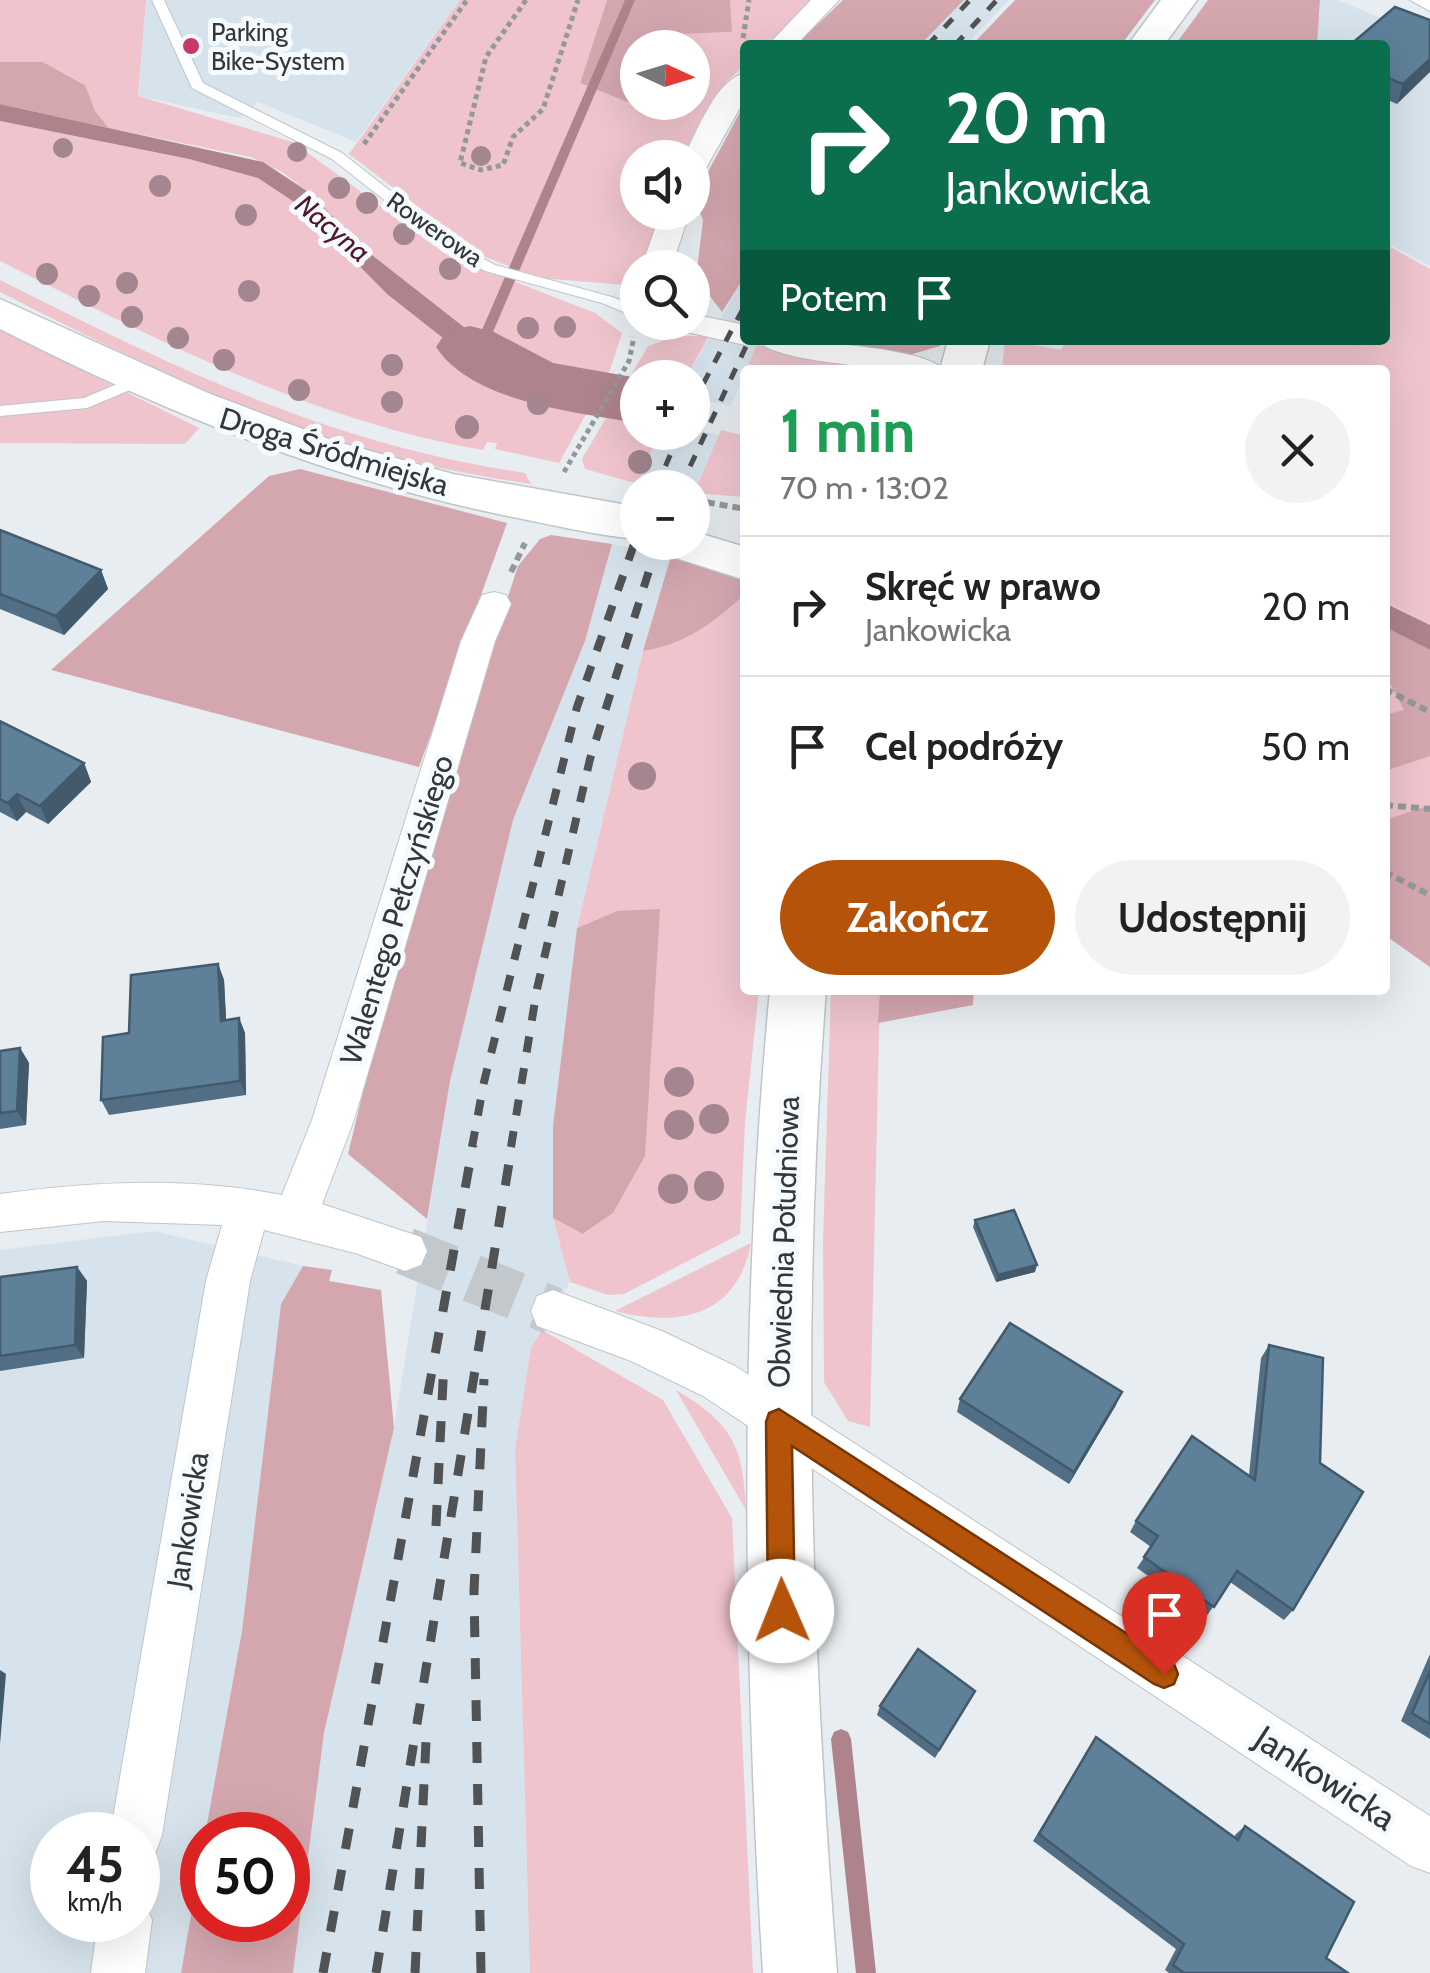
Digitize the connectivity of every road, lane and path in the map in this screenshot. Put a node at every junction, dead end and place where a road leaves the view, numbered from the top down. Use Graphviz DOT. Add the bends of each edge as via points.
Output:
graph roads {
  1 [pos="158,0"];
  2 [pos="467,0"];
  3 [pos="526,0"];
  4 [pos="578,0"];
  5 [pos="826,0"];
  6 [pos="1179,0"];
  7 [pos="1423,0"];
  8 [pos="1430,3"];
  9 [pos="785,40"];
  10 [pos="1150,40"];
  11 [pos="740,87"];
  12 [pos="706,140"];
  13 [pos="348,164"];
  14 [pos="620,305"];
  15 [pos="0,312"];
  16 [pos="710,327"];
  17 [pos="740,333"];
  18 [pos="634,340"];
  19 [pos="799,345"];
  20 [pos="901,365"];
  21 [pos="136,381"];
  22 [pos="0,411"];
  23 [pos="564,473"];
  24 [pos="710,503"];
  25 [pos="740,508"];
  26 [pos="620,521"];
  27 [pos="710,526"];
  28 [pos="740,529"];
  29 [pos="710,553"];
  30 [pos="740,562"];
  31 [pos="494,604"];
  32 [pos="1390,692"];
  33 [pos="1430,712"];
  34 [pos="1390,805"];
  35 [pos="1430,809"];
  36 [pos="1390,875"];
  37 [pos="1430,895"];
  38 [pos="798,995"];
  39 [pos="249,1207"];
  40 [pos="0,1213"];
  41 [pos="296,1215"];
  42 [pos="405,1251"];
  43 [pos="553,1310"];
  44 [pos="779,1422"];
  45 [pos="140,1812"];
  46 [pos="1430,1846"];
  47 [pos="122,1942"];
  48 [pos="118,1973"];
  49 [pos="800,1973"];
  1 -- 13 [label="lane, Rowerowa" via="198,86"];
  2 -- 13 [label="path"];
  3 -- 4 [label="path" via="486,57 458,156 469,168 503,165 513,138 544,109"];
  5 -- 9 [label="street"];
  6 -- 10 [label="main road"];
  7 -- 8 [label="street"];
  11 -- 12 [label="street"];
  13 -- 14 [label="lane, Rowerowa" via="458,251 498,271"];
  15 -- 21 [label="main road, Droga Śródmiejska"];
  16 -- 17 [label="street"];
  18 -- 23 [label="path" via="629,361"];
  19 -- 20 [label="street"];
  21 -- 22 [label="lane" via="88,403"];
  21 -- 26 [label="main road, Droga Śródmiejska" via="241,427 361,466"];
  24 -- 25 [label="path"];
  27 -- 28 [label="main road"];
  29 -- 30 [label="main road"];
  31 -- 41 [label="street, Walentego Pełczyńskiego" via="333,1120"];
  32 -- 33 [label="path"];
  34 -- 35 [label="path"];
  36 -- 37 [label="path"];
  38 -- 44 [label="main road, Obwiednia Południowa" via="780,1216"];
  39 -- 40 [label="street" via="122,1199"];
  39 -- 41 [label="street"];
  39 -- 45 [label="street, Jankowicka" via="228,1282"];
  41 -- 42 [label="street"];
  43 -- 44 [label="street, Jankowicka" via="682,1361"];
  44 -- 46 [label="street, Jankowicka"];
  44 -- 49 [label="main road, Obwiednia Południowa" via="784,1725"];
  47 -- 48 [label="street"];
}
